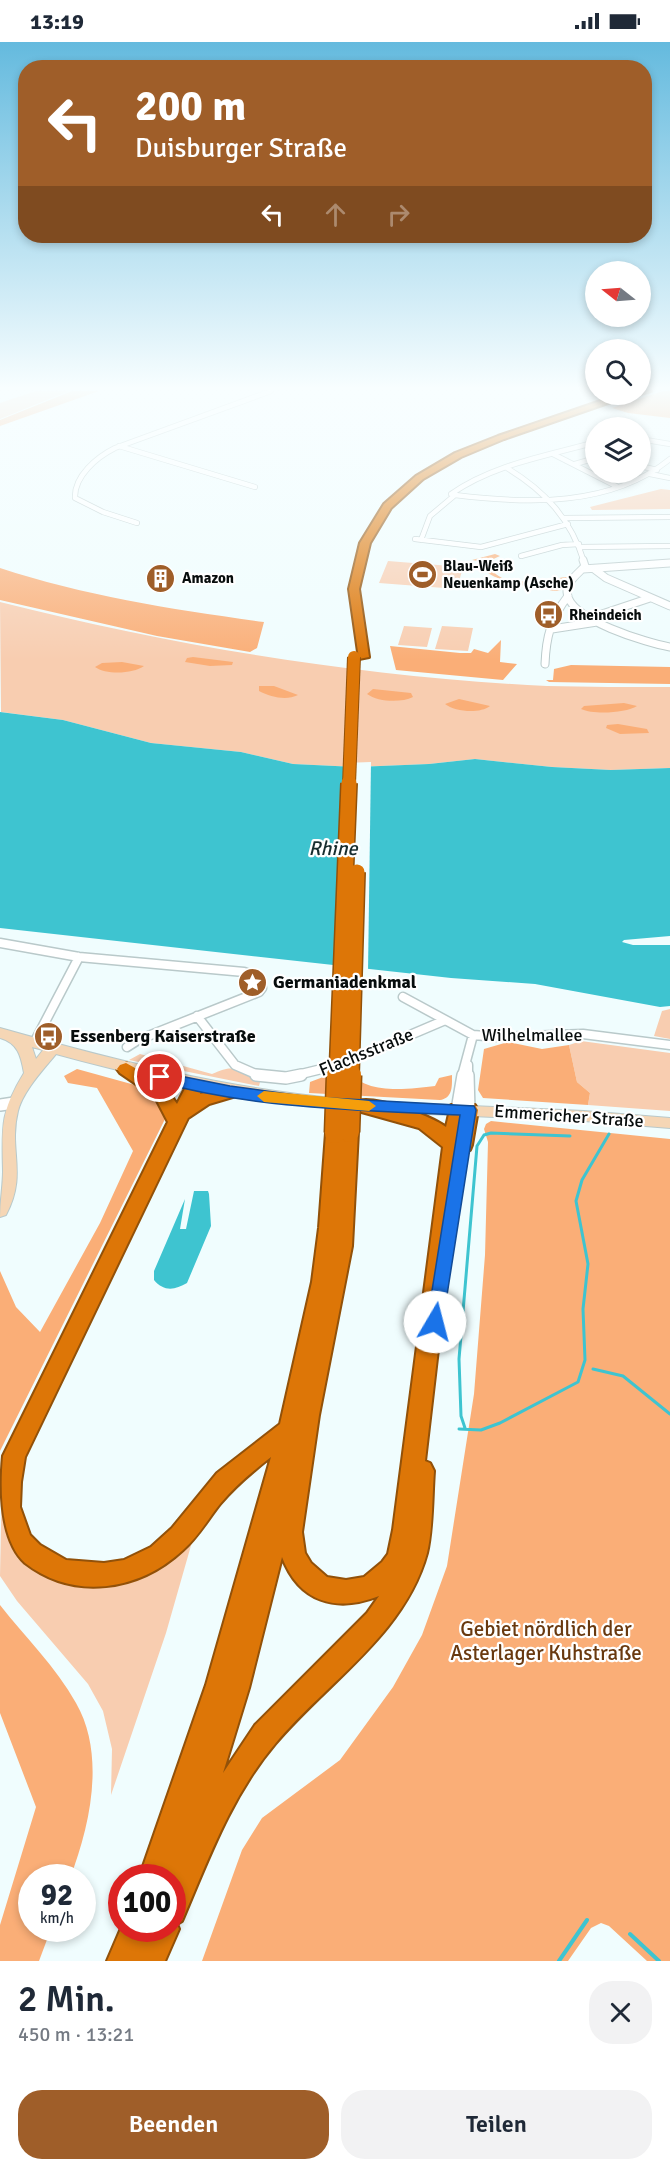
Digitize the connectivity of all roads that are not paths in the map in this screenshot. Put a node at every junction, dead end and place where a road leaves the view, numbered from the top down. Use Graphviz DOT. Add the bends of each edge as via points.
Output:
graph roads {
  1 [pos="80,481"];
  2 [pos="234,481"];
  3 [pos="418,481"];
  4 [pos="473,481"];
  5 [pos="528,481"];
  6 [pos="606,481"];
  7 [pos="628,483"];
  8 [pos="255,487"];
  9 [pos="618,487"];
  10 [pos="455,495"];
  11 [pos="550,500"];
  12 [pos="670,517"];
  13 [pos="564,518"];
  14 [pos="142,524"];
  15 [pos="568,524"];
  16 [pos="580,545"];
  17 [pos="670,546"];
  18 [pos="521,556"];
  19 [pos="670,563"];
  20 [pos="584,569"];
  21 [pos="594,569"];
  22 [pos="568,596"];
  23 [pos="650,598"];
  24 [pos="572,604"];
  25 [pos="670,606"];
  26 [pos="559,607"];
  27 [pos="590,618"];
  28 [pos="597,622"];
  29 [pos="552,629"];
  30 [pos="670,647"];
  31 [pos="545,664"];
  32 [pos="0,943"];
  33 [pos="79,957"];
  34 [pos="403,997"];
  35 [pos="198,1016"];
  36 [pos="443,1021"];
  37 [pos="5,1035"];
  38 [pos="473,1035"];
  39 [pos="34,1043"];
  40 [pos="670,1045"];
  41 [pos="127,1047"];
  42 [pos="53,1048"];
  43 [pos="126,1069"];
  44 [pos="32,1076"];
  45 [pos="192,1084"];
  46 [pos="230,1092"];
  47 [pos="10,1102"];
  48 [pos="364,1106"];
  49 [pos="463,1110"];
  50 [pos="176,1117"];
  51 [pos="670,1123"];
  52 [pos="342,1132"];
  53 [pos="454,1148"];
  54 [pos="0,1211"];
  55 [pos="333,1296"];
  56 [pos="288,1431"];
  57 [pos="160,1864"];
  58 [pos="179,1864"];
  59 [pos="186,1878"];
  60 [pos="130,1942"];
  61 [pos="155,1942"];
  62 [pos="158,1942"];
  63 [pos="122,1961"];
  64 [pos="149,1961"];
  1 -- 14 [label="street" via="74,496 83,504"];
  2 -- 8 [label="street"];
  3 -- 52 [label="highway, bridge" via="370,532 357,567 354,592 359,657"];
  4 -- 10 [label="street" via="451,494"];
  5 -- 11 [label="street"];
  6 -- 9 [label="street"];
  7 -- 9 [label="street"];
  9 -- 11 [label="street"];
  10 -- 11 [label="street" via="494,501"];
  10 -- 15 [label="street" via="430,516 418,539 481,547"];
  11 -- 13 [label="street"];
  12 -- 13 [label="street"];
  13 -- 15 [label="street"];
  15 -- 16 [label="street"];
  16 -- 17 [label="street"];
  16 -- 18 [label="street" via="562,545"];
  16 -- 20 [label="street"];
  19 -- 21 [label="street"];
  20 -- 21 [label="street"];
  20 -- 22 [label="street" via="572,579"];
  21 -- 23 [label="street"];
  22 -- 24 [label="street"];
  22 -- 26 [label="street"];
  23 -- 25 [label="street"];
  23 -- 27 [label="street"];
  24 -- 26 [label="street"];
  24 -- 27 [label="street"];
  26 -- 29 [label="street"];
  27 -- 28 [label="street"];
  28 -- 29 [label="street"];
  28 -- 30 [label="street"];
  29 -- 31 [label="street" via="546,637"];
  32 -- 33 [label="street"];
  33 -- 35 [label="street" via="244,972 260,978 262,988 251,995"];
  33 -- 39 [label="street"];
  34 -- 36 [label="street, Wilhelmallee"];
  35 -- 36 [label="street, Flachsstraße" via="241,1069 262,1078 316,1072"];
  35 -- 41 [label="street"];
  36 -- 38 [label="street, Wilhelmallee"];
  37 -- 39 [label="main road, Emmericher Straße"];
  37 -- 44 [label="main road" via="27,1050"];
  38 -- 40 [label="street, Wilhelmallee" via="583,1034"];
  38 -- 49 [label="street"];
  39 -- 42 [label="main road, Emmericher Straße"];
  42 -- 43 [label="main road, Emmericher Straße"];
  42 -- 44 [label="main road"];
  43 -- 45 [label="main road, Emmericher Straße"];
  43 -- 50 [label="highway" via="165,1094"];
  44 -- 47 [label="main road"];
  45 -- 46 [label="main road, Emmericher Straße"];
  45 -- 50 [label="highway"];
  46 -- 48 [label="main road, Emmericher Straße"];
  46 -- 50 [label="highway" via="195,1103"];
  47 -- 54 [label="main road" via="12,1178"];
  48 -- 49 [label="main road, Emmericher Straße"];
  48 -- 53 [label="highway" via="426,1122 444,1134"];
  49 -- 51 [label="main road, Emmericher Straße"];
  49 -- 53 [label="highway"];
  49 -- 59 [label="highway" via="435,1322 415,1551 405,1580 376,1622 265,1735 216,1807"];
  50 -- 56 [label="highway" via="14,1456 6,1497 10,1520 24,1546 61,1572 109,1576 133,1570 157,1558 177,1541 219,1487"];
  52 -- 55 [label="highway" via="346,1211"];
  52 -- 56 [label="highway" via="315,1315"];
  53 -- 55 [label="highway" via="399,1554 392,1571 381,1581 345,1593 321,1587 302,1571 292,1551 290,1532 308,1415"];
  55 -- 58 [label="highway" via="236,1688"];
  56 -- 57 [label="highway" via="219,1690"];
  60 -- 63 [label="highway"];
  61 -- 64 [label="highway"];
  62 -- 64 [label="highway"];
}
